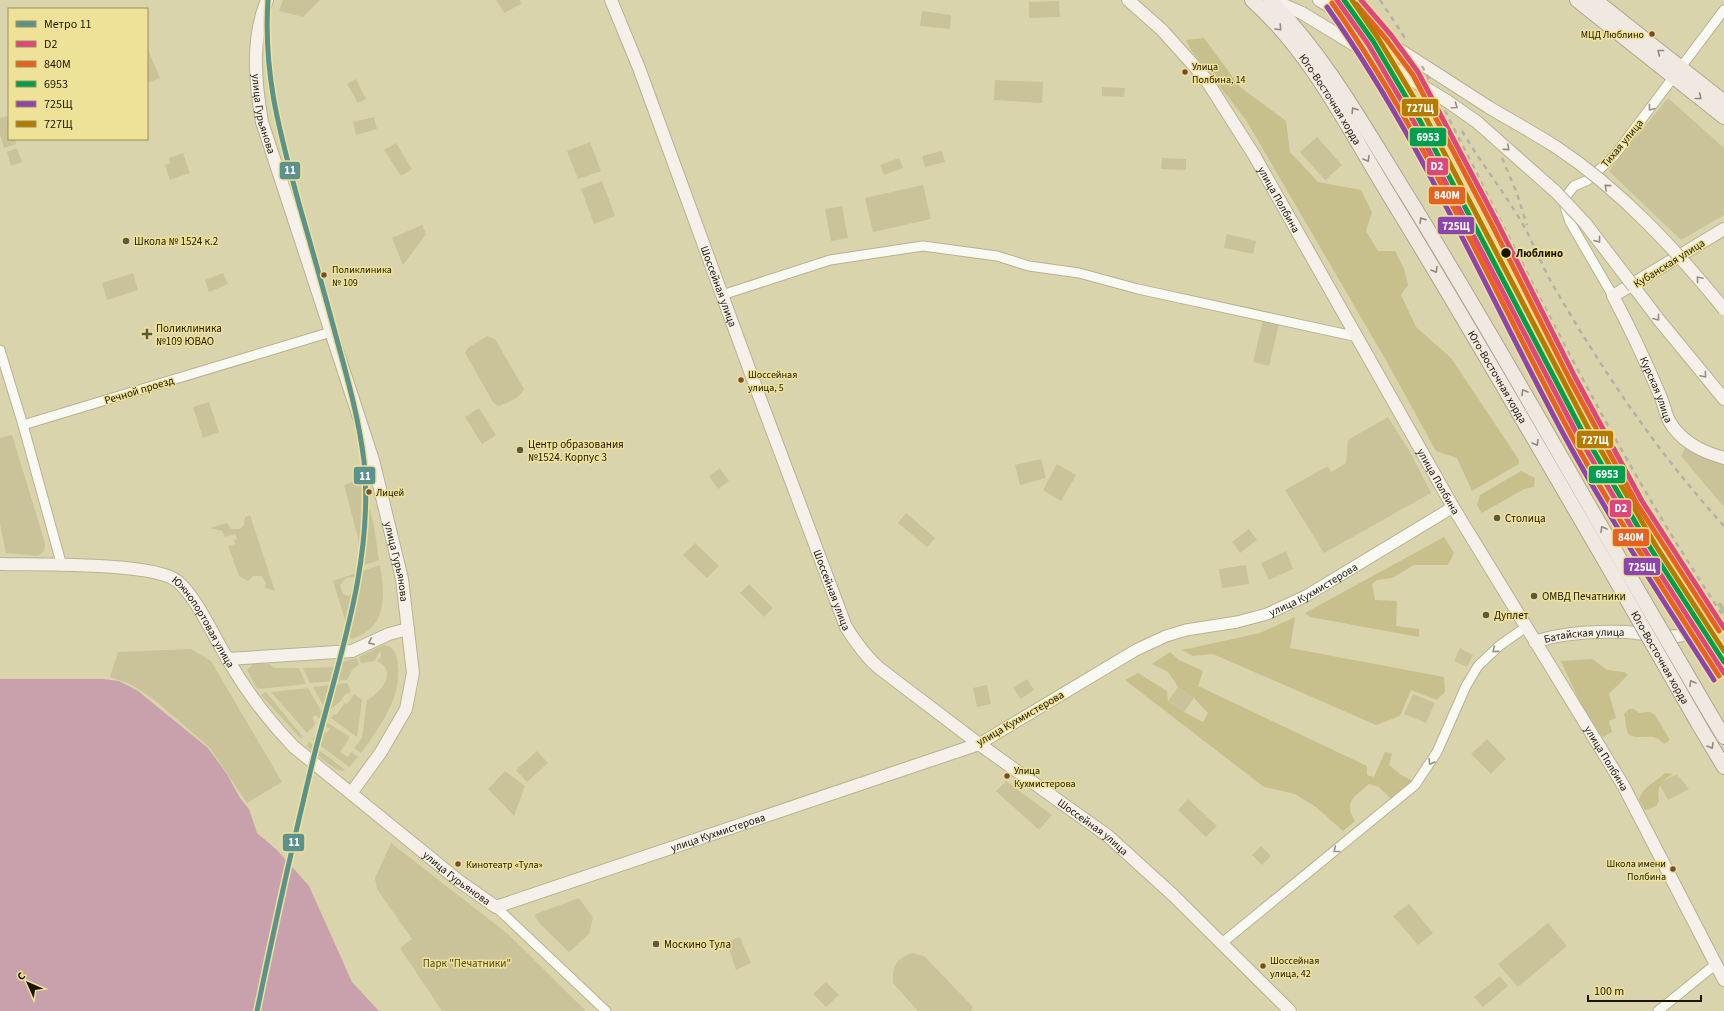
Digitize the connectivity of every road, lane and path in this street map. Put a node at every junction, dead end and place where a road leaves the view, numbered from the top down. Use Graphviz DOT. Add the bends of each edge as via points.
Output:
graph roads {
  1 [pos="267,0"];
  2 [pos="612,0"];
  3 [pos="1128,0"];
  4 [pos="1252,0"];
  5 [pos="1271,0"];
  6 [pos="1319,0"];
  7 [pos="1577,0"];
  8 [pos="1595,0"];
  9 [pos="1724,10"];
  10 [pos="1677,72"];
  11 [pos="1724,102"];
  12 [pos="1724,117"];
  13 [pos="1724,229"];
  14 [pos="1634,285"];
  15 [pos="722,295"];
  16 [pos="1613,296"];
  17 [pos="1724,309"];
  18 [pos="1630,329"];
  19 [pos="331,332"];
  20 [pos="1358,337"];
  21 [pos="0,350"];
  22 [pos="1724,399"];
  23 [pos="23,425"];
  24 [pos="1724,458"];
  25 [pos="1453,507"];
  26 [pos="0,564"];
  27 [pos="62,566"];
  28 [pos="1526,627"];
  29 [pos="408,629"];
  30 [pos="1687,633"];
  31 [pos="1535,642"];
  32 [pos="227,659"];
  33 [pos="1724,737"];
  34 [pos="979,744"];
  35 [pos="1724,767"];
  36 [pos="352,792"];
  37 [pos="496,907"];
  38 [pos="1222,943"];
  39 [pos="1716,964"];
  40 [pos="1724,980"];
  41 [pos="606,1011"];
  42 [pos="1290,1011"];
  43 [pos="1658,1011"];
  1 -- 19 [label="main road, улица Гурьянова" via="255,58 262,122"];
  2 -- 15 [label="main road, Шоссейная улица"];
  3 -- 20 [label="main road, улица Полбина" via="1162,30 1205,78 1270,181"];
  4 -- 35 [label="main road, Юго-Восточная хорда, one-way, bridge" via="1286,36 1316,75 1434,267"];
  5 -- 22 [label="main road, one-way, bridge" via="1302,13 1478,122 1538,175 1585,223"];
  33 -- 5 [label="main road, Юго-Восточная хорда, one-way, bridge" via="1448,261 1327,67"];
  17 -- 6 [label="main road, one-way, bridge" via="1684,260 1596,178 1556,148"];
  7 -- 10 [label="main road"];
  10 -- 8 [label="main road, one-way"];
  9 -- 10 [label="street, Тихая улица"];
  10 -- 11 [label="main road"];
  10 -- 12 [label="main road, one-way"];
  10 -- 16 [label="street, Тихая улица, one-way" via="1614,156 1588,180 1570,189 1565,200 1570,222"];
  13 -- 14 [label="main road, Кубанская улица"];
  14 -- 16 [label="main road, Кубанская улица"];
  14 -- 18 [label="main road" via="1623,298"];
  15 -- 20 [label="street" via="830,260 923,246 998,256 1029,266 1079,273 1138,289"];
  15 -- 34 [label="main road, Шоссейная улица" via="846,627 867,658"];
  16 -- 18 [label="main road, Курская улица"];
  18 -- 24 [label="main road, Курская улица" via="1660,395 1669,423 1678,434 1698,449"];
  19 -- 23 [label="street, Речной проезд"];
  19 -- 29 [label="main road, улица Гурьянова" via="382,490 402,579"];
  20 -- 25 [label="main road, улица Полбина"];
  21 -- 23 [label="street"];
  23 -- 27 [label="street"];
  25 -- 28 [label="main road, улица Полбина"];
  25 -- 34 [label="street, улица Кухмистерова" via="1312,592 1267,614 1237,622 1186,630 1136,650"];
  26 -- 27 [label="main road, Южнопортовая улица"];
  27 -- 32 [label="main road, Южнопортовая улица" via="118,567 152,571 178,581 198,608"];
  28 -- 31 [label="main road, улица Полбина"];
  28 -- 38 [label="street, one-way" via="1499,646 1478,666 1466,686 1437,752 1415,785"];
  29 -- 32 [label="main road, one-way" via="389,634 352,651"];
  29 -- 36 [label="main road, улица Гурьянова" via="413,673 406,709 381,752"];
  30 -- 31 [label="main road, Батайская улица" via="1562,635"];
  31 -- 39 [label="main road, улица Полбина" via="1623,785"];
  32 -- 36 [label="main road, Южнопортовая улица" via="273,725 294,747"];
  34 -- 37 [label="main road, улица Кухмистерова"];
  34 -- 38 [label="main road, Шоссейная улица" via="1108,836"];
  36 -- 37 [label="main road, улица Гурьянова" via="450,873"];
  37 -- 41 [label="street, улица Гурьянова"];
  38 -- 42 [label="main road, Шоссейная улица"];
  39 -- 40 [label="main road, улица Полбина"];
  39 -- 43 [label="street"];
}
